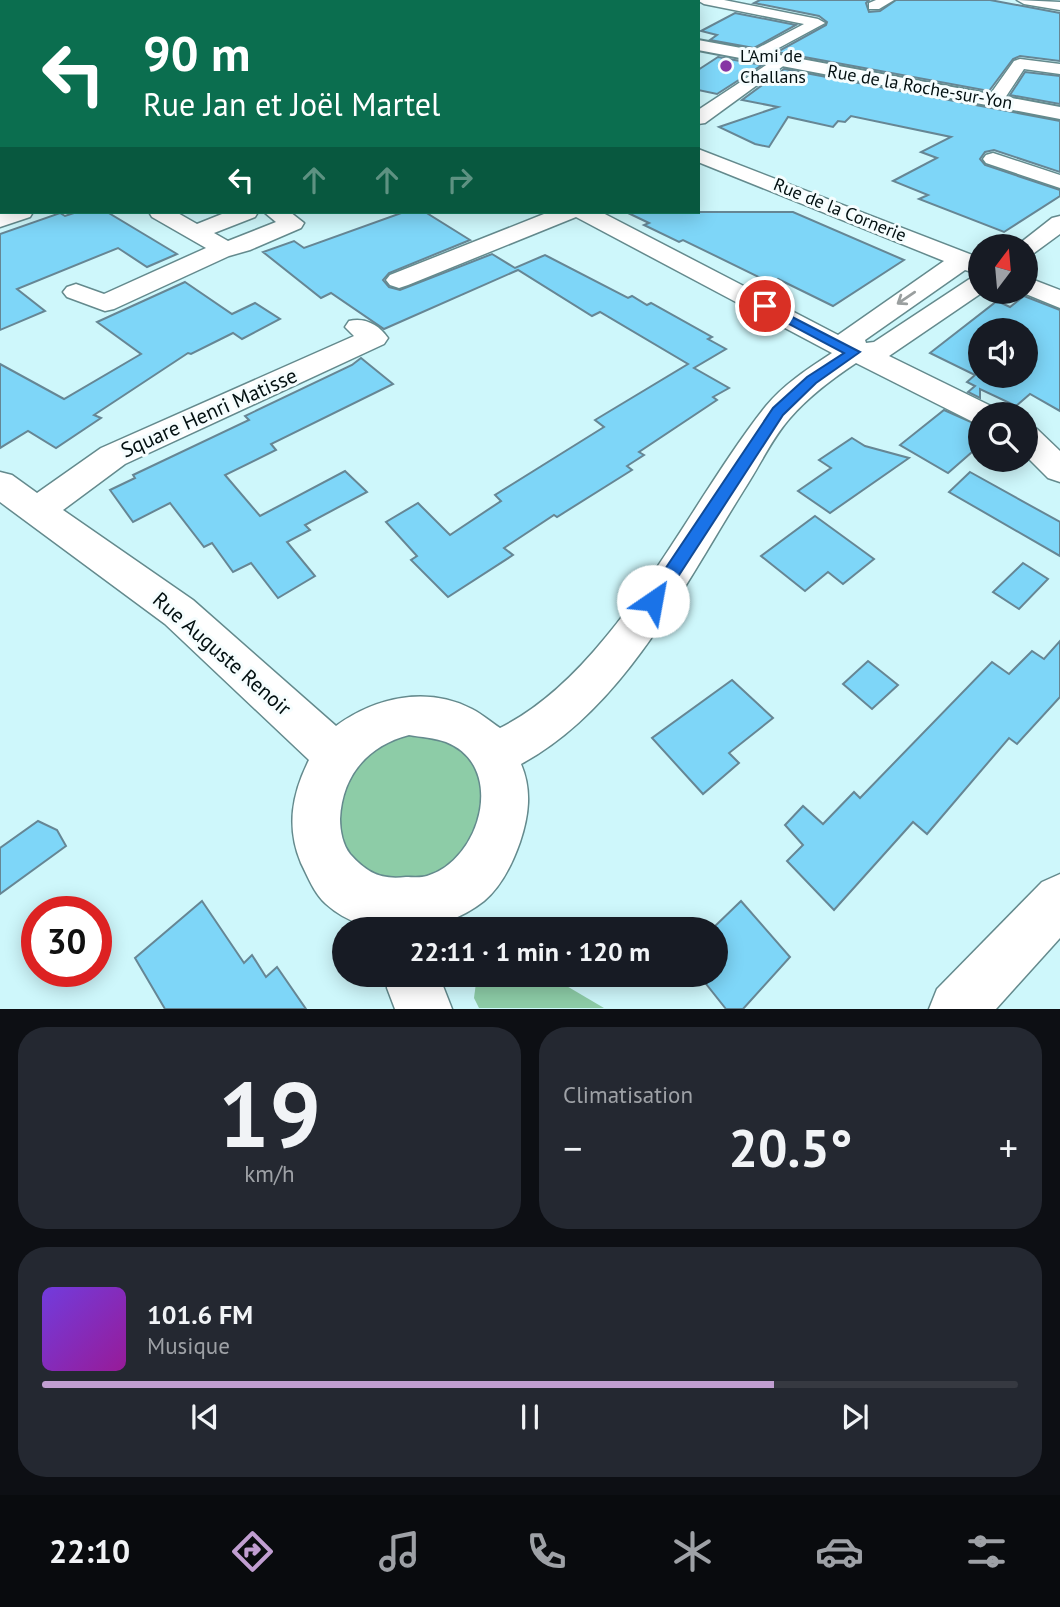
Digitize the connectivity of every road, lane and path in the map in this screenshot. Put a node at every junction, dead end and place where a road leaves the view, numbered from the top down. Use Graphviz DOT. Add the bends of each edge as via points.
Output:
graph roads {
  1 [pos="704,0"];
  2 [pos="1024,0"];
  3 [pos="1060,6"];
  4 [pos="700,45"];
  5 [pos="771,56"];
  6 [pos="1060,69"];
  7 [pos="995,100"];
  8 [pos="1060,113"];
  9 [pos="700,116"];
  10 [pos="700,156"];
  11 [pos="993,159"];
  12 [pos="1060,182"];
  13 [pos="16,214"];
  14 [pos="164,214"];
  15 [pos="242,214"];
  16 [pos="278,214"];
  17 [pos="563,214"];
  18 [pos="588,214"];
  19 [pos="0,220"];
  20 [pos="1060,223"];
  21 [pos="195,232"];
  22 [pos="1038,239"];
  23 [pos="220,251"];
  24 [pos="968,262"];
  25 [pos="968,265"];
  26 [pos="399,280"];
  27 [pos="1038,290"];
  28 [pos="968,291"];
  29 [pos="76,292"];
  30 [pos="1060,300"];
  31 [pos="359,327"];
  32 [pos="853,352"];
  33 [pos="968,407"];
  34 [pos="1038,449"];
  35 [pos="1060,470"];
  36 [pos="0,484"];
  37 [pos="36,512"];
  38 [pos="495,754"];
  39 [pos="337,757"];
  40 [pos="1060,900"];
  41 [pos="413,917"];
  42 [pos="415,987"];
  43 [pos="962,1007"];
  44 [pos="424,1009"];
  1 -- 5 [label="street" via="818,23"];
  2 -- 3 [label="street"];
  4 -- 5 [label="main road, Rue de la Roche-sur-Yon"];
  5 -- 7 [label="main road, Rue de la Roche-sur-Yon"];
  5 -- 9 [label="street"];
  6 -- 7 [label="street" via="1020,64"];
  7 -- 8 [label="main road, Rue de la Roche-sur-Yon"];
  10 -- 24 [label="street, Rue de la Cornerie"];
  11 -- 12 [label="street"];
  13 -- 19 [label="street"];
  14 -- 21 [label="street"];
  15 -- 21 [label="street"];
  16 -- 23 [label="street" via="293,223"];
  17 -- 26 [label="street"];
  18 -- 32 [label="street"];
  20 -- 22 [label="street"];
  21 -- 23 [label="street"];
  23 -- 29 [label="street" via="105,303"];
  25 -- 32 [label="street, one-way" via="851,337"];
  27 -- 30 [label="street"];
  28 -- 32 [label="street" via="881,350"];
  31 -- 37 [label="street, Square Henri Matisse" via="374,338 113,456"];
  32 -- 33 [label="street"];
  32 -- 38 [label="street" via="811,380 778,412 624,645 589,688 525,741"];
  34 -- 35 [label="street"];
  36 -- 37 [label="street, Rue Auguste Renoir"];
  37 -- 39 [label="street, Rue Auguste Renoir" via="179,612"];
  38 -- 39 [label="street" via="474,733 449,718 409,715 369,729"];
  38 -- 41 [label="street" via="507,792 501,834 491,855 458,888"];
  39 -- 41 [label="street" via="317,799 314,823 318,846 343,886"];
  40 -- 43 [label="street"];
  42 -- 44 [label="street"];
}
